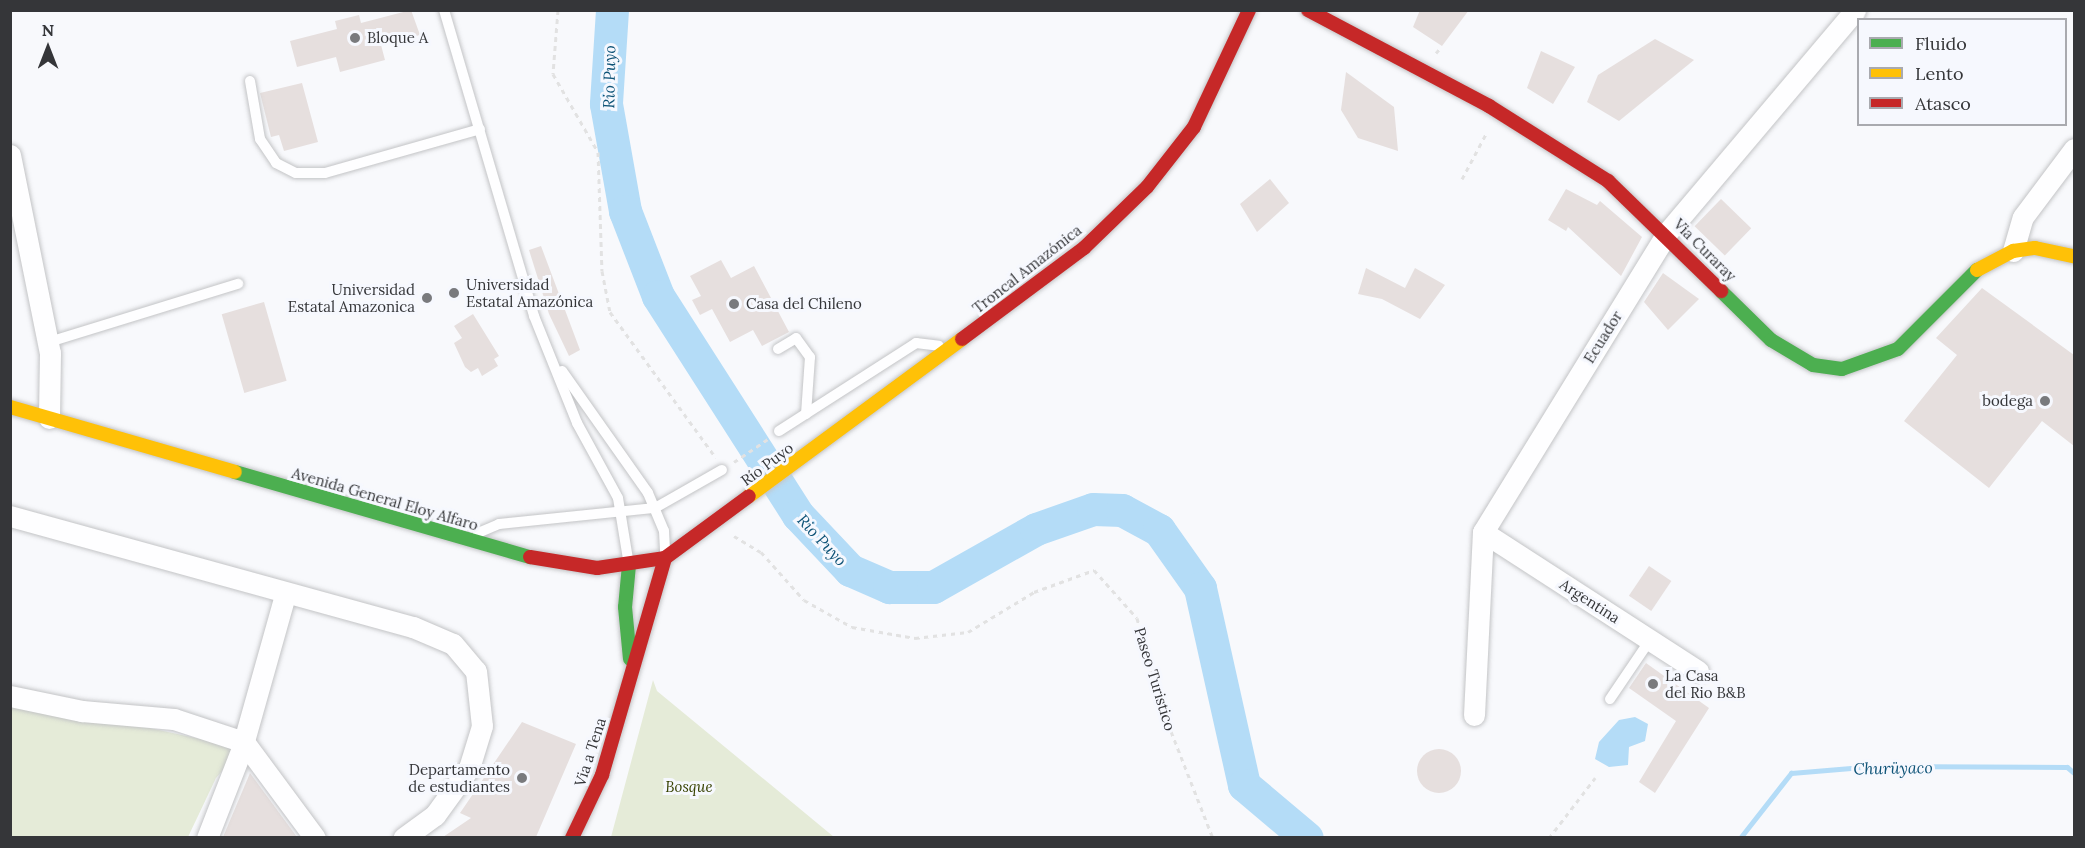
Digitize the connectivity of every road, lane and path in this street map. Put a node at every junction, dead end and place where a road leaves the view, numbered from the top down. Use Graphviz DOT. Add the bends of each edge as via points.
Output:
graph roads {
  1 [pos="444,10"];
  2 [pos="558,10"];
  3 [pos="1249,10"];
  4 [pos="1308,10"];
  5 [pos="1855,10"];
  6 [pos="250,81"];
  7 [pos="1498,112"];
  8 [pos="480,129"];
  9 [pos="2074,149"];
  10 [pos="10,155"];
  11 [pos="1462,179"];
  12 [pos="1666,234"];
  13 [pos="2013,251"];
  14 [pos="2074,256"];
  15 [pos="238,284"];
  16 [pos="49,342"];
  17 [pos="952,347"];
  18 [pos="778,349"];
  19 [pos="556,363"];
  20 [pos="10,407"];
  21 [pos="807,414"];
  22 [pos="49,418"];
  23 [pos="779,431"];
  24 [pos="815,449"];
  25 [pos="722,470"];
  26 [pos="740,505"];
  27 [pos="655,508"];
  28 [pos="10,516"];
  29 [pos="623,516"];
  30 [pos="1483,531"];
  31 [pos="464,539"];
  32 [pos="741,542"];
  33 [pos="665,558"];
  34 [pos="629,565"];
  35 [pos="285,595"];
  36 [pos="1650,640"];
  37 [pos="1698,671"];
  38 [pos="631,673"];
  39 [pos="10,696"];
  40 [pos="1610,699"];
  41 [pos="1474,715"];
  42 [pos="244,742"];
  43 [pos="1595,778"];
  44 [pos="207,837"];
  45 [pos="315,837"];
  46 [pos="404,837"];
  47 [pos="572,837"];
  48 [pos="1213,837"];
  49 [pos="1549,837"];
  1 -- 8 [label="lane"];
  2 -- 25 [label="path" via="553,74 598,152 602,271 610,312"];
  3 -- 17 [label="main road, Troncal Amazónica" via="1194,128 1146,187 1064,265"];
  4 -- 7 [label="main road, Via Curaray"];
  5 -- 12 [label="street, Ecuador"];
  6 -- 8 [label="lane" via="260,140 276,163 296,173 325,174"];
  7 -- 11 [label="path"];
  7 -- 12 [label="main road, Via Curaray" via="1608,181"];
  8 -- 19 [label="lane" via="534,316"];
  9 -- 13 [label="street" via="2023,217"];
  10 -- 16 [label="street"];
  12 -- 13 [label="main road, Via Curaray" via="1771,340 1813,365 1842,369 1870,363 1898,349 1978,268"];
  12 -- 30 [label="street, Ecuador"];
  13 -- 14 [label="main road, Via Curaray" via="2036,248"];
  15 -- 16 [label="lane"];
  16 -- 22 [label="street"];
  17 -- 21 [label="lane" via="916,343"];
  17 -- 24 [label="main road, Troncal Amazónica"];
  18 -- 21 [label="lane" via="796,338 810,357"];
  19 -- 27 [label="lane" via="595,412"];
  19 -- 29 [label="lane" via="577,423"];
  20 -- 22 [label="main road, Avenida General Eloy Alfaro"];
  21 -- 23 [label="lane"];
  22 -- 31 [label="main road, Avenida General Eloy Alfaro"];
  23 -- 25 [label="path"];
  24 -- 26 [label="main road, Río Puyo"];
  25 -- 27 [label="lane"];
  26 -- 33 [label="main road, Avenida General Eloy Alfaro"];
  27 -- 29 [label="lane"];
  27 -- 33 [label="lane"];
  28 -- 35 [label="street"];
  29 -- 31 [label="lane" via="499,524"];
  29 -- 34 [label="lane"];
  30 -- 36 [label="street, Argentina"];
  30 -- 41 [label="street, Ecuador"];
  31 -- 34 [label="main road, Avenida General Eloy Alfaro" via="576,566"];
  32 -- 48 [label="path, Paseo Turistico" via="761,552 804,600 852,627 915,638 969,632 1035,592 1094,570 1137,618 1158,699"];
  33 -- 34 [label="main road, Avenida General Eloy Alfaro"];
  33 -- 38 [label="main road, Via a Tena"];
  34 -- 38 [label="main road, Via a Tena" via="625,607"];
  35 -- 42 [label="street"];
  35 -- 46 [label="street" via="412,627 453,644 476,671 482,726 470,768 435,815"];
  36 -- 37 [label="street, Argentina"];
  36 -- 40 [label="lane"];
  38 -- 47 [label="main road, Via a Tena" via="602,775"];
  39 -- 42 [label="street" via="82,711 174,719"];
  42 -- 44 [label="street"];
  42 -- 45 [label="street"];
  43 -- 49 [label="path"];
}
